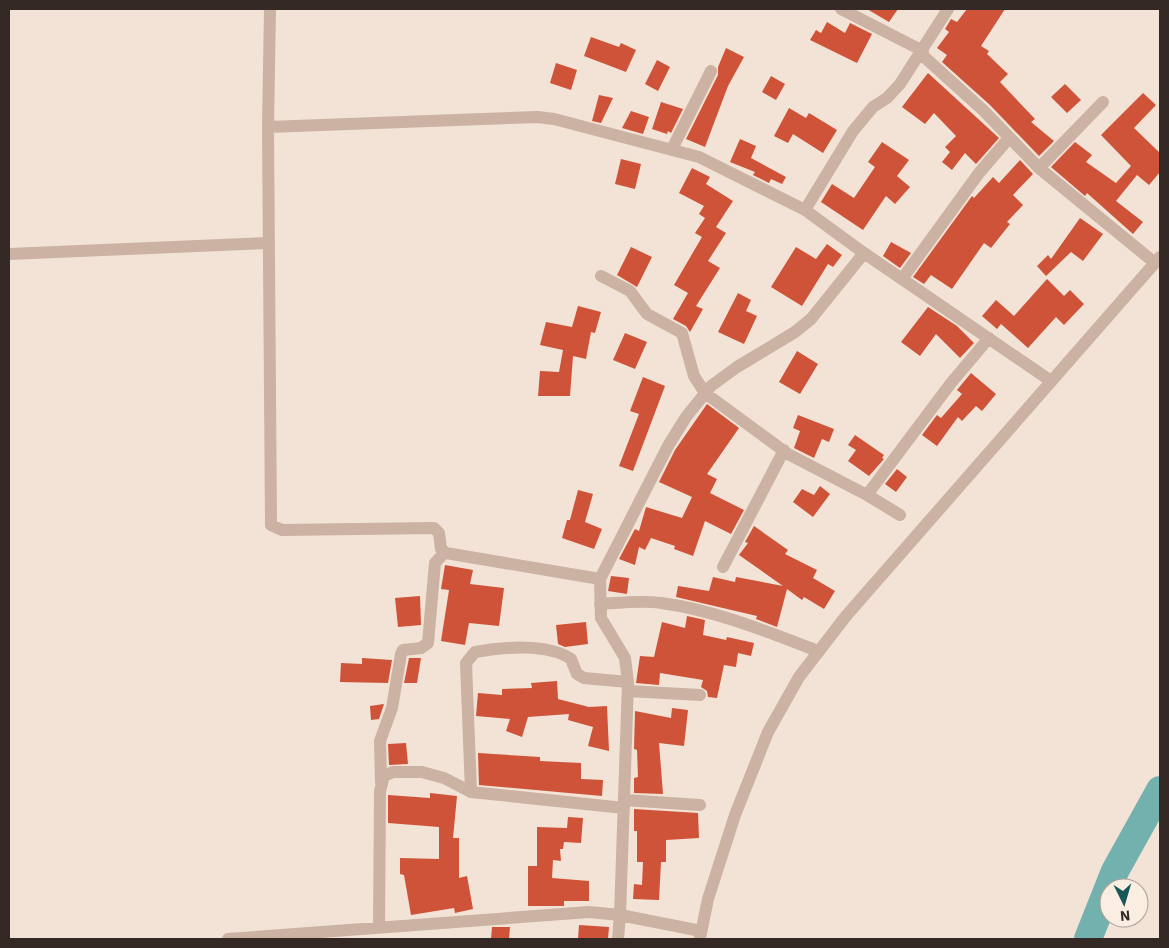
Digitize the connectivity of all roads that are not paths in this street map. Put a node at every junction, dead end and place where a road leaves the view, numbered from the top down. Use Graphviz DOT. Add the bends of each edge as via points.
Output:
graph roads {
  1 [pos="270,9"];
  2 [pos="841,9"];
  3 [pos="948,9"];
  4 [pos="922,52"];
  5 [pos="711,71"];
  6 [pos="1103,102"];
  7 [pos="268,127"];
  8 [pos="1009,138"];
  9 [pos="672,149"];
  10 [pos="1039,168"];
  11 [pos="805,210"];
  12 [pos="268,243"];
  13 [pos="864,253"];
  14 [pos="9,254"];
  15 [pos="1158,260"];
  16 [pos="601,276"];
  17 [pos="902,279"];
  18 [pos="989,338"];
  19 [pos="1051,381"];
  20 [pos="705,393"];
  21 [pos="784,450"];
  22 [pos="867,495"];
  23 [pos="900,515"];
  24 [pos="444,552"];
  25 [pos="724,567"];
  26 [pos="600,579"];
  27 [pos="600,604"];
  28 [pos="818,651"];
  29 [pos="628,686"];
  30 [pos="700,695"];
  31 [pos="382,782"];
  32 [pos="471,792"];
  33 [pos="624,804"];
  34 [pos="700,805"];
  35 [pos="620,915"];
  36 [pos="379,927"];
  37 [pos="700,935"];
  38 [pos="228,939"];
  39 [pos="618,939"];
  1 -- 7 [label="street"];
  2 -- 4 [label="street"];
  3 -- 4 [label="street"];
  4 -- 8 [label="street"];
  4 -- 11 [label="street" via="900,84 858,124"];
  5 -- 9 [label="street"];
  6 -- 10 [label="street"];
  7 -- 9 [label="street" via="538,118 554,119"];
  7 -- 12 [label="street"];
  8 -- 10 [label="street"];
  8 -- 17 [label="street" via="979,173"];
  9 -- 11 [label="street" via="699,157"];
  10 -- 15 [label="street"];
  11 -- 13 [label="street"];
  12 -- 14 [label="street"];
  12 -- 24 [label="street" via="271,525 282,530 434,528 438,530"];
  13 -- 17 [label="street"];
  13 -- 20 [label="street" via="795,332 737,367"];
  15 -- 19 [label="street"];
  16 -- 20 [label="street" via="630,291 644,311 682,333 694,376"];
  17 -- 18 [label="street"];
  18 -- 19 [label="street"];
  18 -- 22 [label="street"];
  19 -- 28 [label="street"];
  20 -- 21 [label="street"];
  20 -- 26 [label="street" via="668,446"];
  21 -- 22 [label="street"];
  21 -- 25 [label="street"];
  22 -- 23 [label="street"];
  24 -- 26 [label="street"];
  24 -- 31 [label="street" via="434,563 428,643 421,648 403,650 401,654 392,708 380,741"];
  26 -- 27 [label="street"];
  27 -- 28 [label="street" via="680,606"];
  27 -- 29 [label="street" via="605,626 625,658"];
  28 -- 37 [label="street" via="799,676 768,732 736,815 708,899"];
  29 -- 30 [label="street"];
  29 -- 32 [label="street" via="584,678 577,674 571,659 551,649 475,652 466,663"];
  29 -- 33 [label="street"];
  31 -- 32 [label="street" via="390,773 422,772 444,778"];
  31 -- 36 [label="street"];
  32 -- 33 [label="street"];
  33 -- 34 [label="street"];
  33 -- 35 [label="street"];
  35 -- 36 [label="street" via="589,912"];
  35 -- 37 [label="street"];
  35 -- 39 [label="street"];
  36 -- 38 [label="street"];
}
